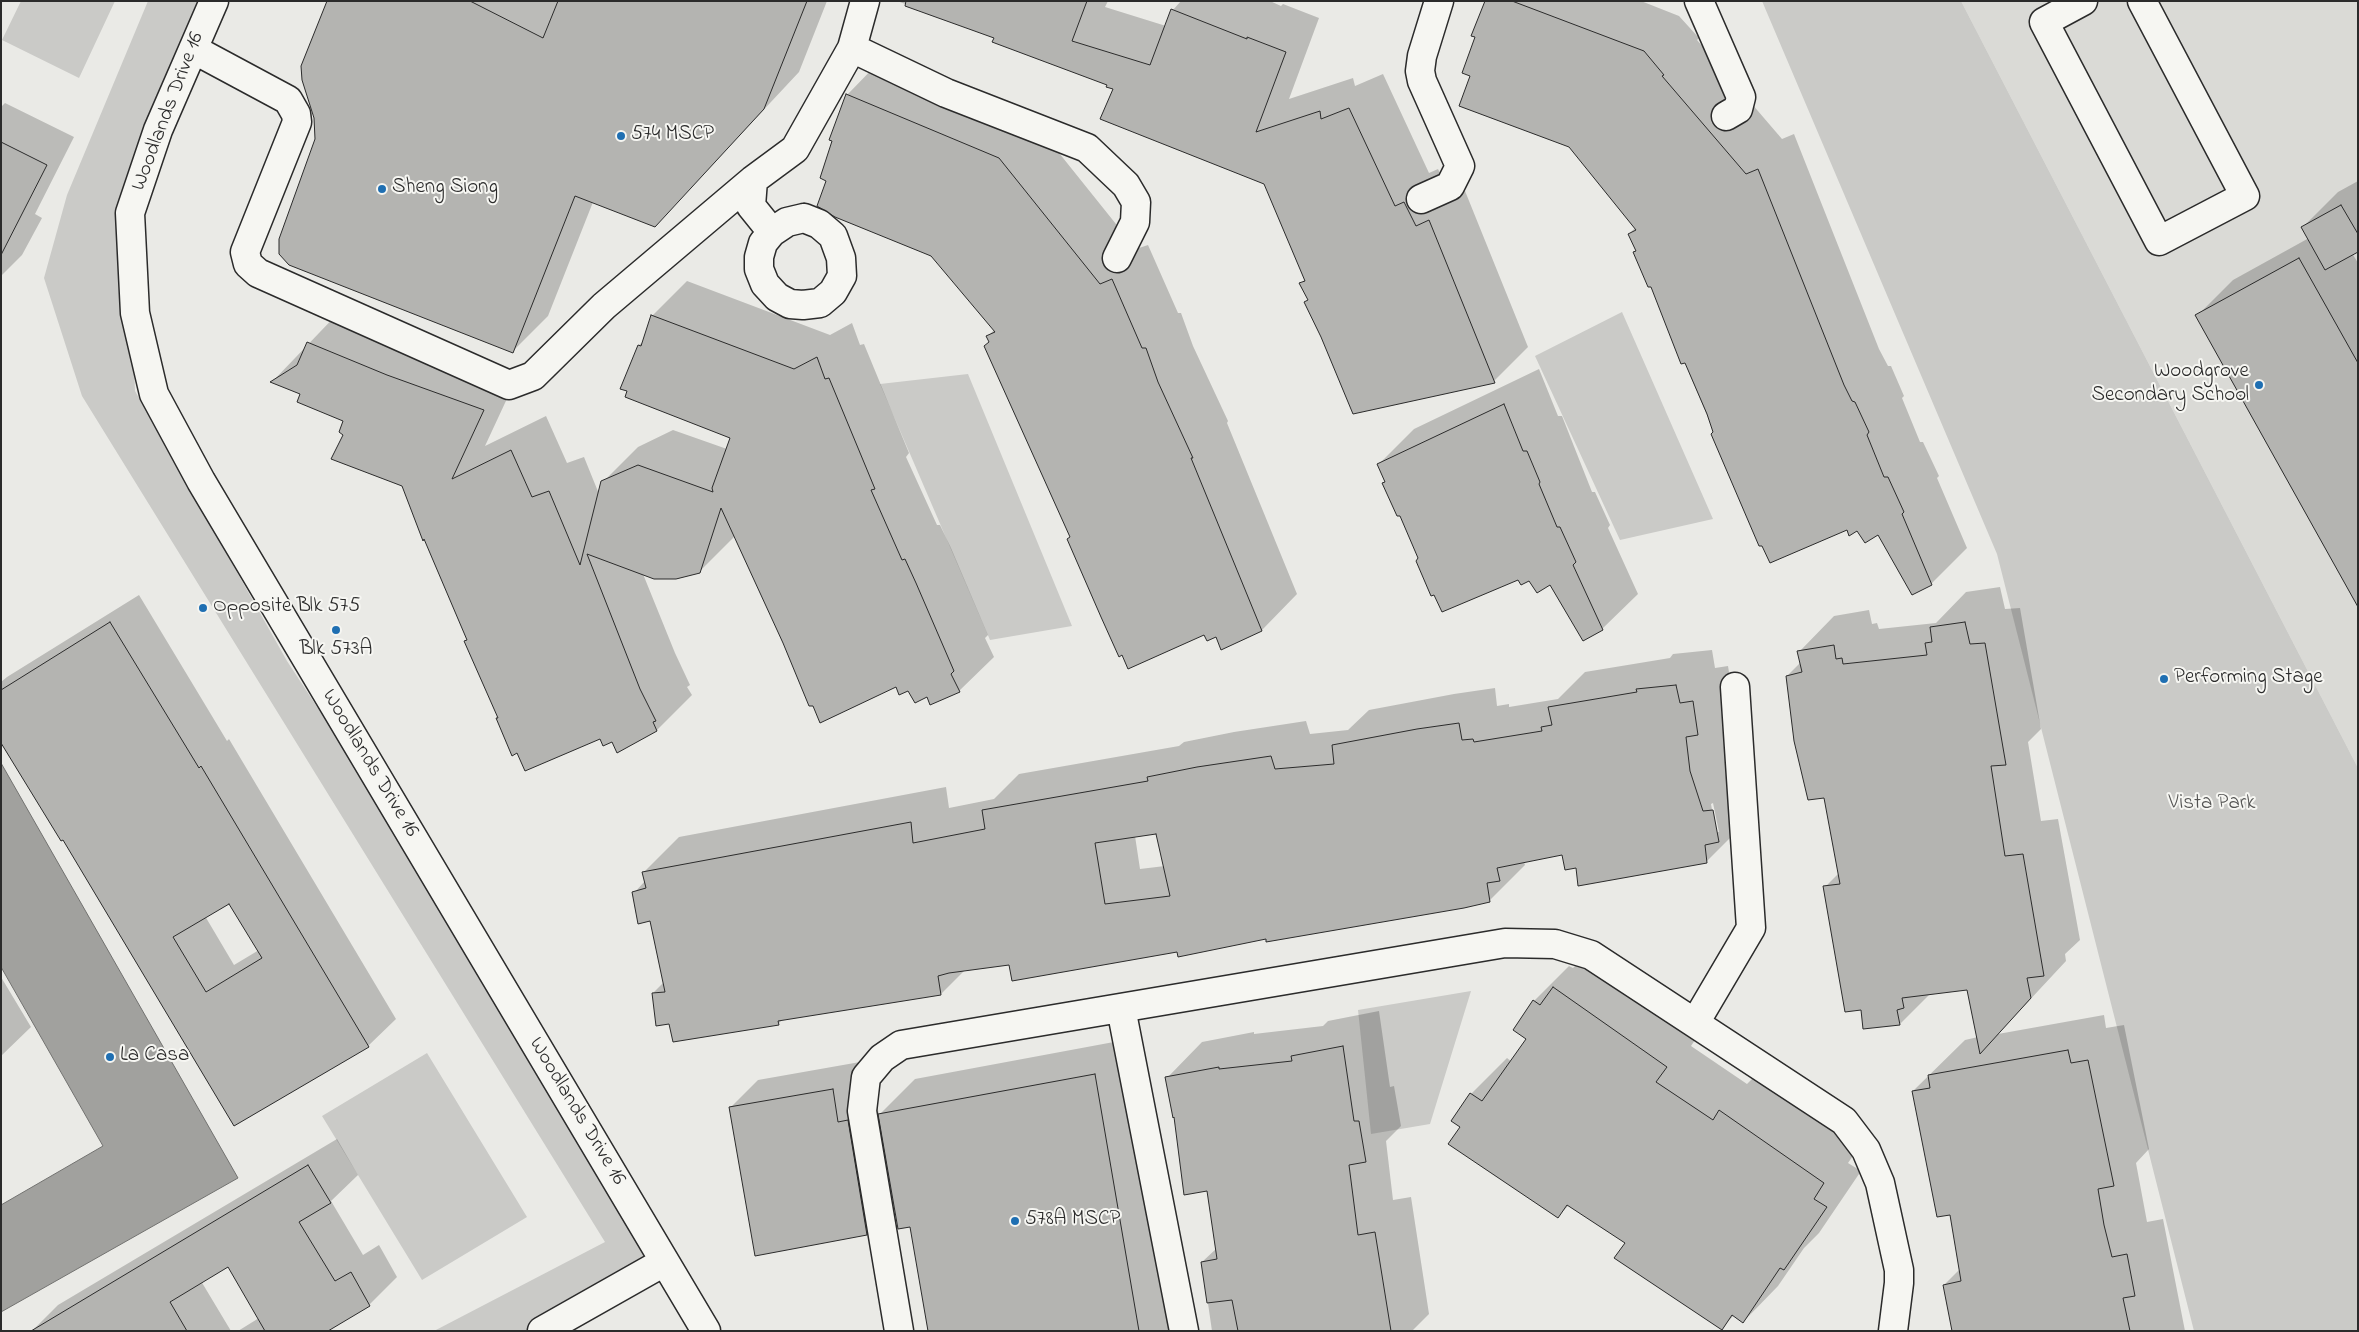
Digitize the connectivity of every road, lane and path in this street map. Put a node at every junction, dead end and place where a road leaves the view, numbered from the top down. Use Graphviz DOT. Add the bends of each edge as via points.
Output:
graph roads {
  1 [pos="214,1"];
  2 [pos="865,1"];
  3 [pos="1439,1"];
  4 [pos="1699,1"];
  5 [pos="2083,1"];
  6 [pos="2142,1"];
  7 [pos="852,48"];
  8 [pos="193,49"];
  9 [pos="1726,116"];
  10 [pos="753,180"];
  11 [pos="1421,199"];
  12 [pos="772,232"];
  13 [pos="1117,258"];
  14 [pos="1735,687"];
  15 [pos="1121,1008"];
  16 [pos="1695,1023"];
  17 [pos="664,1262"];
  18 [pos="542,1331"];
  19 [pos="706,1331"];
  20 [pos="899,1331"];
  21 [pos="1184,1331"];
  22 [pos="1893,1331"];
  1 -- 8 [label="street, Woodlands Drive 16"];
  2 -- 7 [label="street"];
  3 -- 11 [label="street" via="1420,71 1460,166 1450,186"];
  4 -- 9 [label="street" via="1741,97 1738,109"];
  5 -- 6 [label="street" via="2044,22 2159,241 2244,196"];
  7 -- 10 [label="street" via="795,149"];
  7 -- 13 [label="street" via="946,93 1087,148 1126,185 1136,202 1135,222"];
  8 -- 10 [label="street" via="288,100 296,114 297,122 245,252 248,264 258,273 509,385 533,376 604,306"];
  8 -- 17 [label="street, Woodlands Drive 16" via="158,130 130,213 135,313 154,394 200,481"];
  10 -- 12 [label="street" via="751,206"];
  14 -- 16 [label="street" via="1751,928"];
  15 -- 16 [label="street" via="1505,942 1555,944 1591,955"];
  15 -- 20 [label="street" via="901,1044 882,1058 866,1077 862,1111"];
  15 -- 21 [label="street"];
  16 -- 22 [label="street" via="1844,1121 1866,1150 1880,1183 1898,1270"];
  17 -- 18 [label="street"];
  17 -- 19 [label="street, Woodlands Drive 16"];
}
